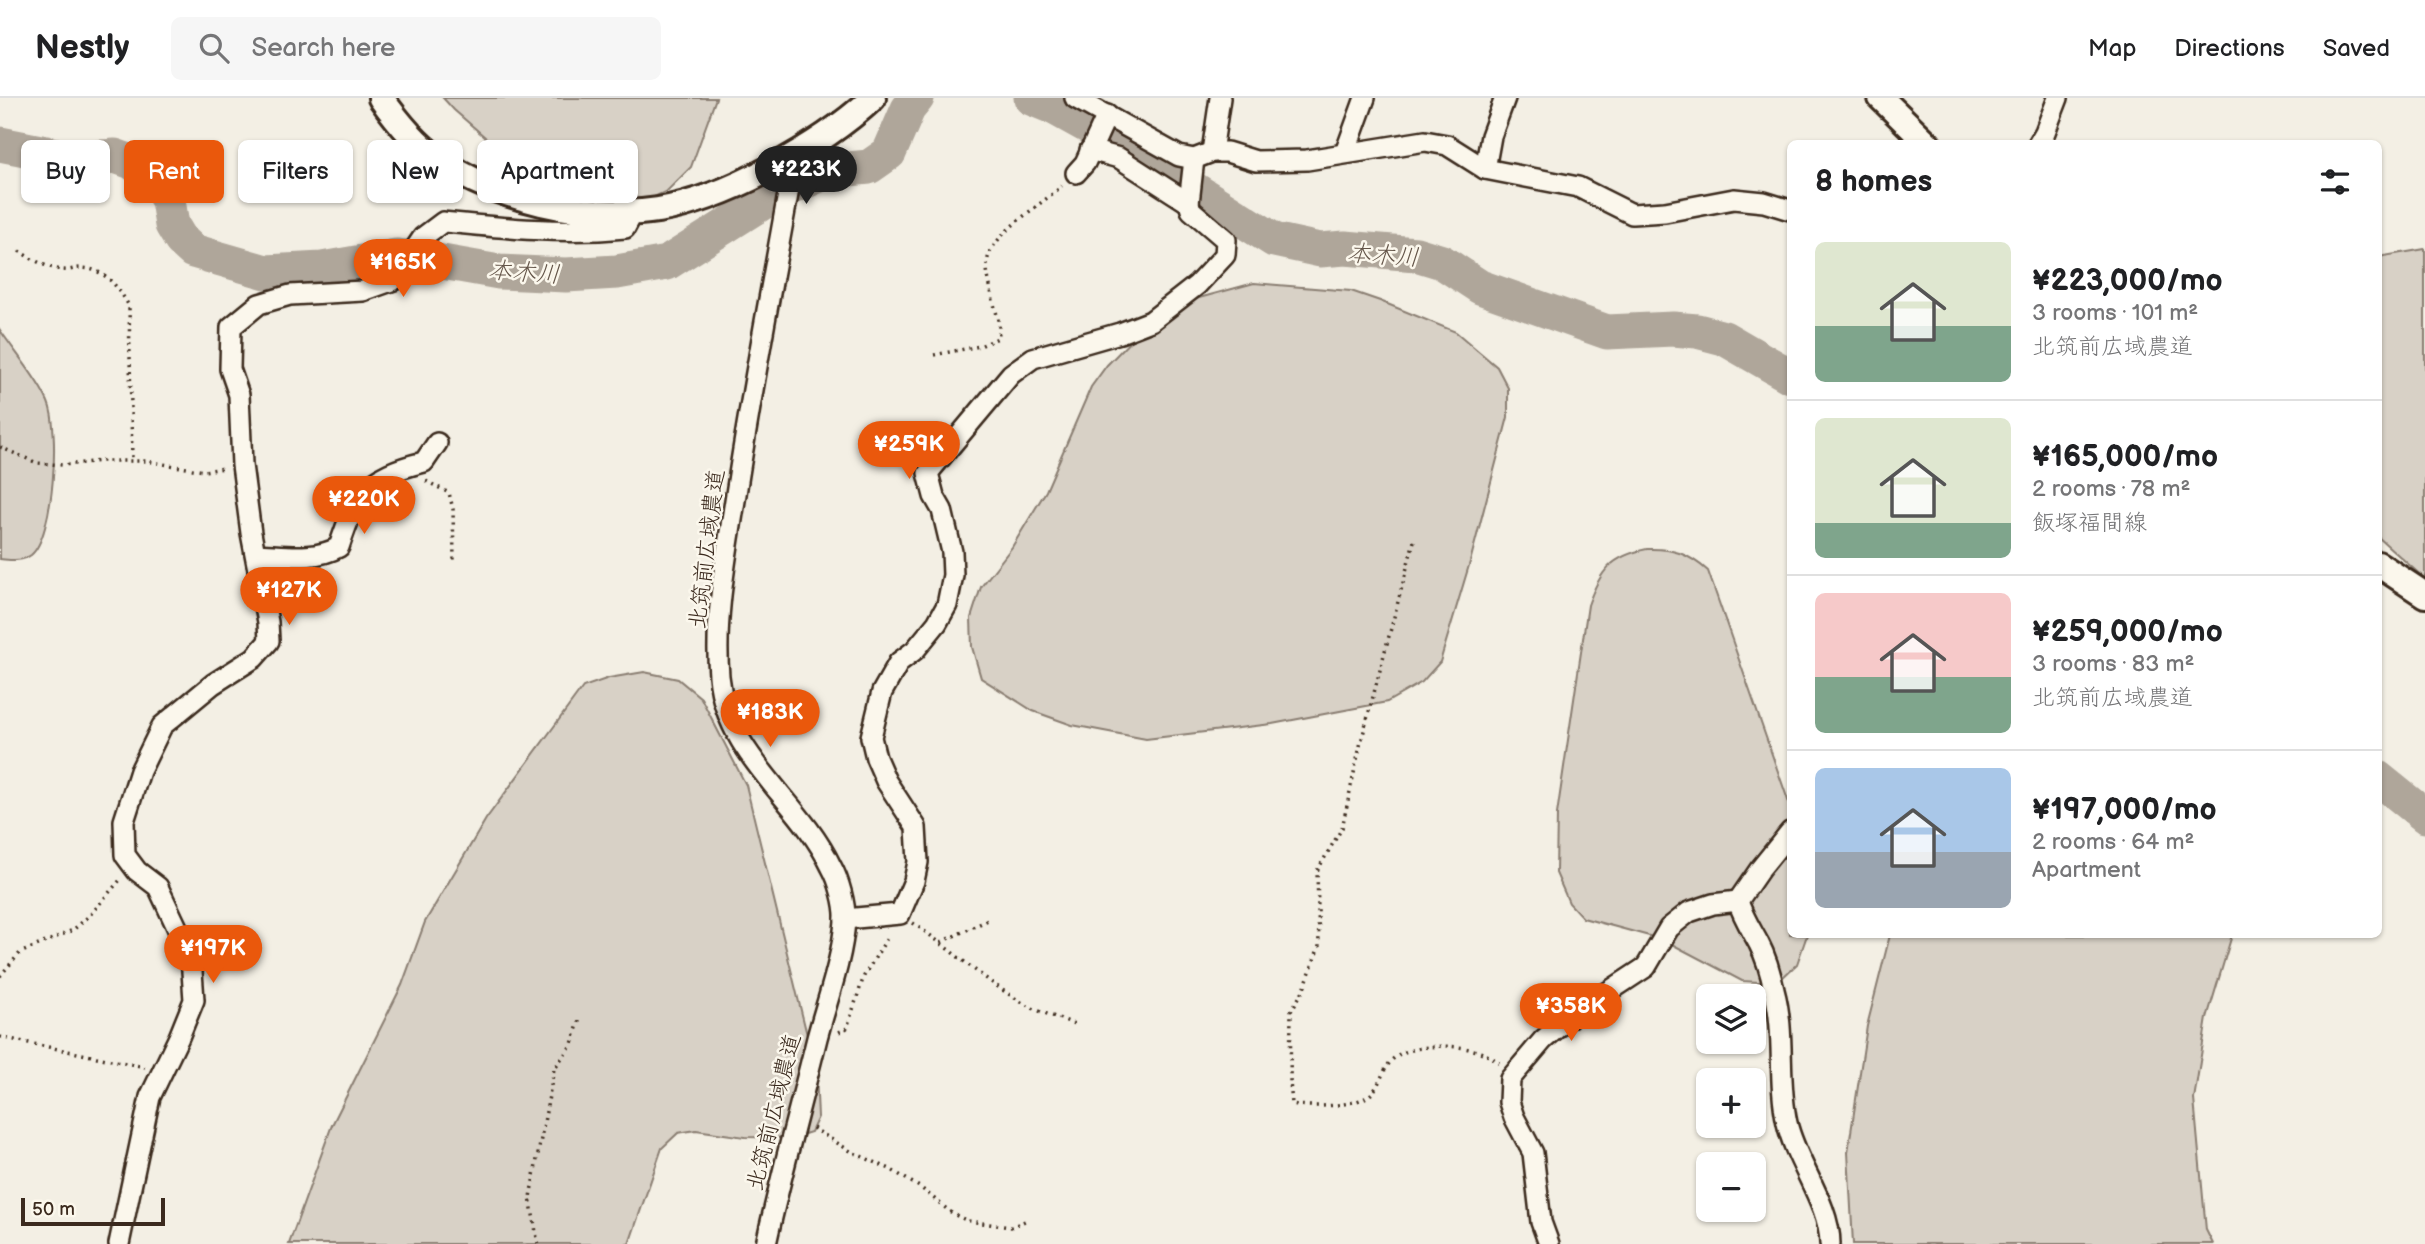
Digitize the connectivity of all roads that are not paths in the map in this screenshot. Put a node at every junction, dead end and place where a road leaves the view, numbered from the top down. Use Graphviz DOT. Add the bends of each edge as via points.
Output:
graph roads {
  1 [pos="381,98"];
  2 [pos="873,98"];
  3 [pos="1075,98"];
  4 [pos="1220,98"];
  5 [pos="1365,98"];
  6 [pos="1505,98"];
  7 [pos="1881,98"];
  8 [pos="2058,98"];
  9 [pos="1107,115"];
  10 [pos="1924,140"];
  11 [pos="2040,140"];
  12 [pos="1090,150"];
  13 [pos="1345,153"];
  14 [pos="795,155"];
  15 [pos="1203,155"];
  16 [pos="1485,169"];
  17 [pos="1076,173"];
  18 [pos="1189,203"];
  19 [pos="1787,209"];
  20 [pos="633,213"];
  21 [pos="437,443"];
  22 [pos="256,554"];
  23 [pos="2382,567"];
  24 [pos="2425,596"];
  25 [pos="1787,836"];
  26 [pos="1738,901"];
  27 [pos="845,919"];
  28 [pos="120,1244"];
  29 [pos="766,1244"];
  30 [pos="1549,1244"];
  31 [pos="1830,1244"];
  1 -- 20 [label="main road" via="411,135 462,174 516,196 586,210"];
  2 -- 14 [label="main road"];
  3 -- 9 [label="street"];
  4 -- 15 [label="street"];
  5 -- 13 [label="street"];
  6 -- 16 [label="street"];
  7 -- 10 [label="main road"];
  8 -- 11 [label="street"];
  9 -- 12 [label="street"];
  9 -- 15 [label="street" via="1179,156"];
  12 -- 17 [label="street"];
  12 -- 18 [label="street" via="1119,158"];
  13 -- 15 [label="street" via="1307,160 1256,160 1227,152"];
  13 -- 16 [label="street" via="1424,141 1447,145"];
  14 -- 20 [label="main road" via="697,201"];
  14 -- 27 [label="street, 北筑前広域農道" via="721,595 719,675 730,723 742,746 824,850 834,870"];
  15 -- 18 [label="street"];
  16 -- 19 [label="street" via="1578,187 1632,214 1734,199"];
  18 -- 27 [label="street" via="1191,210 1226,240 1225,255 1197,285 1151,321 1033,358 1011,374 928,472 953,552 947,605 937,624 899,662 882,692 871,737 886,781 916,827 918,862 900,914"];
  20 -- 22 [label="street" via="625,228 593,231 443,222 423,237 394,281 363,292 290,295 259,304 231,327 230,369 239,395 242,465"];
  21 -- 22 [label="street" via="425,462 366,488 353,507 339,547 327,555"];
  22 -- 28 [label="street" via="269,641 254,658 162,726 140,771 124,821 125,855 136,871 158,887 191,957 194,1000 150,1097"];
  23 -- 24 [label="main road"];
  25 -- 26 [label="street"];
  26 -- 30 [label="street" via="1689,912 1669,928 1646,967 1570,1017 1510,1079 1509,1102 1533,1153 1541,1222"];
  26 -- 31 [label="street" via="1775,992 1787,1123 1818,1199"];
  27 -- 29 [label="street, 北筑前広域農道"];
}
